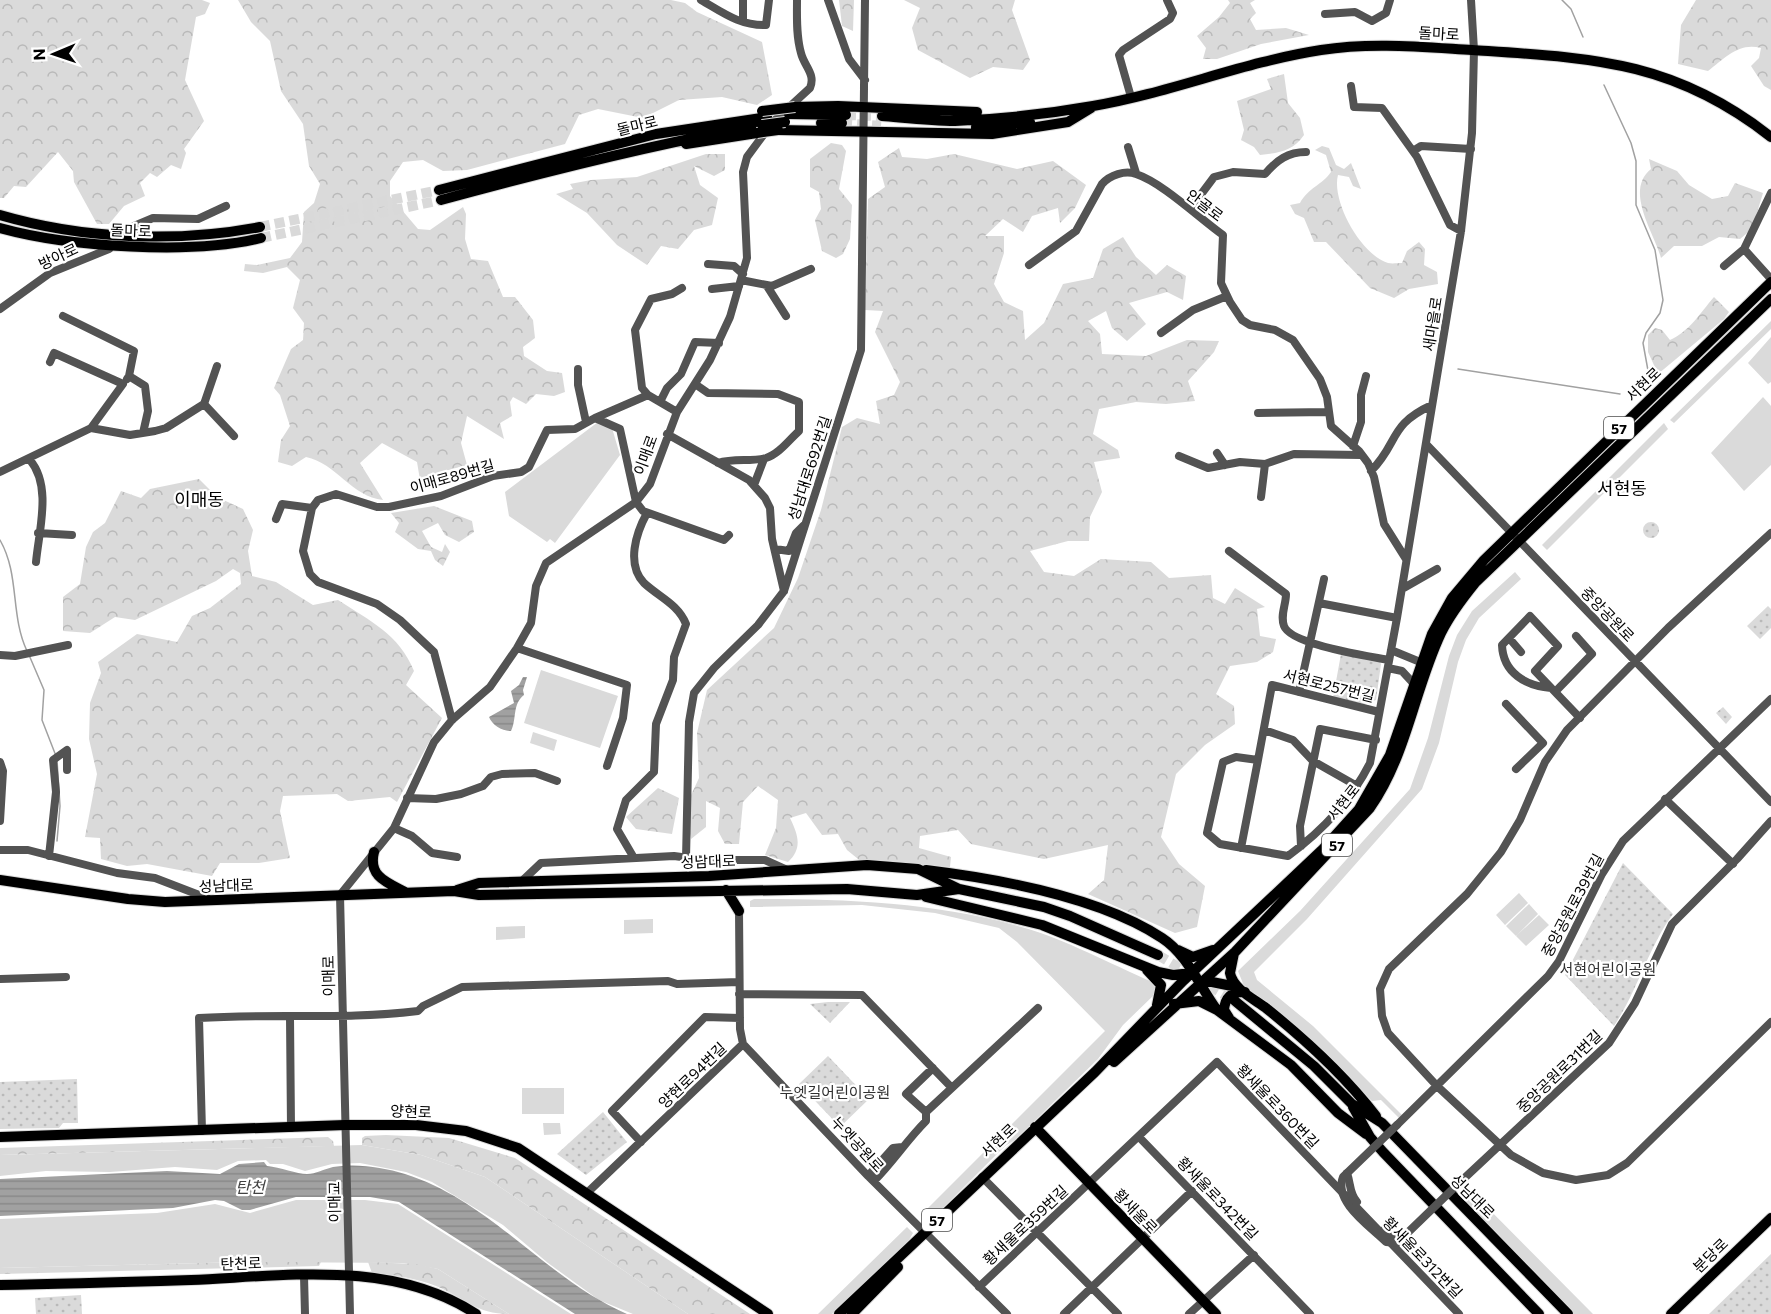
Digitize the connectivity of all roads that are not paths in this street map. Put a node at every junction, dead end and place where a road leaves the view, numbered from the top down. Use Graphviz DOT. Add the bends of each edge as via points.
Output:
graph roads {
  1 [pos="701,0"];
  2 [pos="743,0"];
  3 [pos="769,0"];
  4 [pos="797,0"];
  5 [pos="828,0"];
  6 [pos="865,0"];
  7 [pos="1167,0"];
  8 [pos="1390,0"];
  9 [pos="1471,0"];
  10 [pos="1325,14"];
  11 [pos="743,21"];
  12 [pos="1474,50"];
  13 [pos="865,51"];
  14 [pos="849,58"];
  15 [pos="865,80"];
  16 [pos="1351,86"];
  17 [pos="1131,97"];
  18 [pos="1094,106"];
  19 [pos="864,107"];
  20 [pos="787,118"];
  21 [pos="844,119"];
  22 [pos="762,121"];
  23 [pos="881,121"];
  24 [pos="864,131"];
  25 [pos="1771,137"];
  26 [pos="1128,147"];
  27 [pos="1471,149"];
  28 [pos="1413,151"];
  29 [pos="1306,152"];
  30 [pos="1136,173"];
  31 [pos="1771,193"];
  32 [pos="226,206"];
  33 [pos="1190,209"];
  34 [pos="0,214"];
  35 [pos="136,226"];
  36 [pos="0,228"];
  37 [pos="1461,231"];
  38 [pos="106,249"];
  39 [pos="1744,249"];
  40 [pos="708,264"];
  41 [pos="1029,264"];
  42 [pos="1724,266"];
  43 [pos="811,269"];
  44 [pos="741,280"];
  45 [pos="1771,280"];
  46 [pos="767,286"];
  47 [pos="681,288"];
  48 [pos="712,289"];
  49 [pos="1227,296"];
  50 [pos="1771,298"];
  51 [pos="0,309"];
  52 [pos="63,316"];
  53 [pos="786,316"];
  54 [pos="1161,333"];
  55 [pos="719,343"];
  56 [pos="50,362"];
  57 [pos="217,366"];
  58 [pos="578,369"];
  59 [pos="129,376"];
  60 [pos="1366,376"];
  61 [pos="123,384"];
  62 [pos="695,384"];
  63 [pos="648,395"];
  64 [pos="660,402"];
  65 [pos="204,404"];
  66 [pos="1432,405"];
  67 [pos="677,412"];
  68 [pos="1329,412"];
  69 [pos="1258,413"];
  70 [pos="595,418"];
  71 [pos="586,422"];
  72 [pos="91,428"];
  73 [pos="143,433"];
  74 [pos="667,434"];
  75 [pos="234,436"];
  76 [pos="1426,444"];
  77 [pos="1353,446"];
  78 [pos="1217,453"];
  79 [pos="1362,455"];
  80 [pos="1179,456"];
  81 [pos="764,459"];
  82 [pos="30,460"];
  83 [pos="718,463"];
  84 [pos="1265,464"];
  85 [pos="1225,465"];
  86 [pos="1371,471"];
  87 [pos="0,472"];
  88 [pos="754,485"];
  89 [pos="1262,497"];
  90 [pos="636,502"];
  91 [pos="312,508"];
  92 [pos="647,513"];
  93 [pos="276,519"];
  94 [pos="805,524"];
  95 [pos="38,533"];
  96 [pos="1771,533"];
  97 [pos="72,535"];
  98 [pos="1515,537"];
  99 [pos="716,547"];
  100 [pos="775,549"];
  101 [pos="1229,551"];
  102 [pos="1406,559"];
  103 [pos="36,562"];
  104 [pos="1437,569"];
  105 [pos="1324,579"];
  106 [pos="1402,589"];
  107 [pos="784,591"];
  108 [pos="1319,603"];
  109 [pos="1397,618"];
  110 [pos="1576,636"];
  111 [pos="1509,638"];
  112 [pos="1310,643"];
  113 [pos="68,645"];
  114 [pos="517,648"];
  115 [pos="1391,650"];
  116 [pos="1521,651"];
  117 [pos="0,656"];
  118 [pos="1635,662"];
  119 [pos="1388,664"];
  120 [pos="1425,664"];
  121 [pos="1414,684"];
  122 [pos="1553,690"];
  123 [pos="1299,692"];
  124 [pos="1771,699"];
  125 [pos="1506,704"];
  126 [pos="1379,712"];
  127 [pos="1580,718"];
  128 [pos="452,720"];
  129 [pos="1264,730"];
  130 [pos="1376,740"];
  131 [pos="1721,749"];
  132 [pos="1258,760"];
  133 [pos="1313,761"];
  134 [pos="0,762"];
  135 [pos="607,766"];
  136 [pos="1516,769"];
  137 [pos="67,770"];
  138 [pos="2,772"];
  139 [pos="557,781"];
  140 [pos="1357,786"];
  141 [pos="407,798"];
  142 [pos="1665,799"];
  143 [pos="1771,802"];
  144 [pos="0,821"];
  145 [pos="1771,821"];
  146 [pos="394,828"];
  147 [pos="1300,846"];
  148 [pos="1241,848"];
  149 [pos="0,850"];
  150 [pos="374,852"];
  151 [pos="49,856"];
  152 [pos="457,857"];
  153 [pos="634,858"];
  154 [pos="686,859"];
  155 [pos="1733,864"];
  156 [pos="918,869"];
  157 [pos="791,872"];
  158 [pos="0,880"];
  159 [pos="521,882"];
  160 [pos="959,889"];
  161 [pos="726,890"];
  162 [pos="747,890"];
  163 [pos="454,891"];
  164 [pos="405,892"];
  165 [pos="340,895"];
  166 [pos="917,895"];
  167 [pos="211,900"];
  168 [pos="739,911"];
  169 [pos="1163,938"];
  170 [pos="1221,946"];
  171 [pos="1174,948"];
  172 [pos="1235,952"];
  173 [pos="1158,955"];
  174 [pos="1137,963"];
  175 [pos="1192,973"];
  176 [pos="66,977"];
  177 [pos="0,979"];
  178 [pos="739,982"];
  179 [pos="1199,982"];
  180 [pos="1241,990"];
  181 [pos="739,994"];
  182 [pos="1235,1001"];
  183 [pos="1174,1005"];
  184 [pos="1038,1008"];
  185 [pos="1156,1009"];
  186 [pos="1217,1010"];
  187 [pos="343,1014"];
  188 [pos="290,1017"];
  189 [pos="740,1018"];
  190 [pos="1230,1018"];
  191 [pos="1771,1022"];
  192 [pos="743,1044"];
  193 [pos="933,1068"];
  194 [pos="1437,1086"];
  195 [pos="952,1088"];
  196 [pos="1352,1104"];
  197 [pos="926,1112"];
  198 [pos="1382,1123"];
  199 [pos="345,1125"];
  200 [pos="291,1128"];
  201 [pos="1037,1129"];
  202 [pos="202,1131"];
  203 [pos="0,1137"];
  204 [pos="1139,1137"];
  205 [pos="1370,1137"];
  206 [pos="640,1142"];
  207 [pos="346,1143"];
  208 [pos="1499,1146"];
  209 [pos="871,1179"];
  210 [pos="984,1179"];
  211 [pos="1089,1184"];
  212 [pos="1192,1191"];
  213 [pos="588,1192"];
  214 [pos="1771,1218"];
  215 [pos="1368,1220"];
  216 [pos="1038,1231"];
  217 [pos="926,1234"];
  218 [pos="1407,1234"];
  219 [pos="1142,1238"];
  220 [pos="1254,1255"];
  221 [pos="348,1275"];
  222 [pos="304,1276"];
  223 [pos="0,1285"];
  224 [pos="1092,1286"];
  225 [pos="979,1287"];
  226 [pos="1204,1301"];
  227 [pos="305,1314"];
  228 [pos="350,1314"];
  229 [pos="476,1314"];
  230 [pos="768,1314"];
  231 [pos="839,1314"];
  232 [pos="852,1314"];
  233 [pos="1007,1314"];
  234 [pos="1064,1314"];
  235 [pos="1118,1314"];
  236 [pos="1190,1314"];
  237 [pos="1216,1314"];
  238 [pos="1310,1314"];
  239 [pos="1459,1314"];
  240 [pos="1539,1314"];
  241 [pos="1568,1314"];
  242 [pos="1671,1314"];
  1 -- 11 [label="street" via="723,15"];
  2 -- 11 [label="street"];
  3 -- 11 [label="street" via="766,25"];
  4 -- 44 [label="street, 이매로" via="800,51 812,73 810,88 773,123 747,157 743,172 747,256"];
  5 -- 14 [label="street"];
  6 -- 13 [label="street, 성남대로692번길"];
  7 -- 17 [label="street" via="1173,13 1170,19 1119,55"];
  8 -- 10 [label="street" via="1386,13 1372,21 1355,12"];
  9 -- 12 [label="street, 새마을로"];
  12 -- 17 [label="main road, 돌마로" via="1382,46 1321,50"];
  12 -- 25 [label="main road, 돌마로" via="1578,57 1646,71 1719,102"];
  12 -- 27 [label="street, 새마을로"];
  13 -- 14 [label="street"];
  13 -- 15 [label="street, 성남대로692번길"];
  14 -- 15 [label="street"];
  15 -- 19 [label="street, 성남대로692번길"];
  16 -- 28 [label="street" via="1354,107 1382,108"];
  17 -- 18 [label="main road, 돌마로"];
  18 -- 19 [label="main road" via="1068,102 957,113"];
  18 -- 23 [label="main road, 돌마로" via="954,121"];
  18 -- 24 [label="main road" via="1068,122 1015,131"];
  19 -- 20 [label="main road"];
  19 -- 24 [label="street, 성남대로692번길"];
  20 -- 21 [label="main road, 돌마로"];
  20 -- 22 [label="main road, 돌마로"];
  20 -- 22 [label="main road, bridge"];
  20 -- 24 [label="main road"];
  22 -- 22 [label="main road, 돌마로" via="656,134 440,195 647,148"];
  24 -- 94 [label="street, 성남대로692번길" via="861,350"];
  26 -- 30 [label="street"];
  27 -- 28 [label="street" via="1421,146"];
  27 -- 37 [label="street, 새마을로"];
  28 -- 37 [label="street" via="1450,225"];
  29 -- 33 [label="street" via="1286,156 1265,174 1233,172 1214,177"];
  30 -- 33 [label="street, 안골로"];
  30 -- 41 [label="street" via="1108,178 1076,231"];
  31 -- 39 [label="street"];
  32 -- 35 [label="street" via="198,219 153,218"];
  33 -- 49 [label="street, 안골로" via="1223,235 1221,283"];
  34 -- 36 [label="main road, 돌마로" via="47,226 119,235 261,232 225,243 130,245 74,241"];
  37 -- 66 [label="street, 새마을로"];
  38 -- 51 [label="street, 방아로" via="50,273"];
  39 -- 42 [label="street"];
  39 -- 45 [label="street"];
  40 -- 44 [label="street" via="734,266"];
  43 -- 46 [label="street"];
  44 -- 46 [label="street"];
  44 -- 48 [label="street"];
  44 -- 55 [label="street, 이매로"];
  45 -- 98 [label="main road, 서현로 / 57"];
  46 -- 53 [label="street"];
  47 -- 63 [label="street" via="651,299 635,330 642,388"];
  49 -- 54 [label="street" via="1193,310"];
  49 -- 68 [label="street, 안골로" via="1250,325 1275,330 1293,340 1320,379"];
  50 -- 98 [label="main road, 서현로 / 57"];
  52 -- 59 [label="street" via="134,351"];
  55 -- 62 [label="street, 이매로"];
  55 -- 64 [label="street" via="695,342 681,374"];
  56 -- 61 [label="street" via="55,349"];
  57 -- 65 [label="street"];
  58 -- 71 [label="street"];
  59 -- 61 [label="street"];
  59 -- 73 [label="street" via="145,386 148,411"];
  60 -- 77 [label="street" via="1361,422"];
  61 -- 72 [label="street"];
  62 -- 67 [label="street, 이매로"];
  62 -- 81 [label="street" via="708,393 778,394 799,402 799,431"];
  63 -- 64 [label="street"];
  63 -- 70 [label="street"];
  64 -- 67 [label="street"];
  65 -- 73 [label="street" via="166,428"];
  65 -- 75 [label="street"];
  66 -- 76 [label="street, 새마을로"];
  66 -- 86 [label="street" via="1404,421"];
  67 -- 74 [label="street, 이매로"];
  68 -- 69 [label="street"];
  68 -- 77 [label="street, 안골로" via="1331,426"];
  70 -- 71 [label="street"];
  70 -- 90 [label="street" via="620,429"];
  71 -- 91 [label="street, 이매로89번길" via="575,429 547,430 529,467 521,472 493,476 441,496 388,507 336,494 318,500"];
  72 -- 73 [label="street" via="130,435"];
  72 -- 82 [label="street"];
  74 -- 83 [label="street"];
  74 -- 90 [label="street, 이매로" via="651,481"];
  76 -- 98 [label="street, 중앙공원로"];
  76 -- 102 [label="street, 새마을로"];
  77 -- 79 [label="street, 안골로"];
  78 -- 85 [label="street"];
  79 -- 84 [label="street" via="1294,454"];
  79 -- 86 [label="street, 안골로"];
  80 -- 85 [label="street" via="1208,468"];
  81 -- 83 [label="street"];
  81 -- 88 [label="street"];
  82 -- 87 [label="street"];
  82 -- 95 [label="street" via="38,469 43,486"];
  83 -- 88 [label="street"];
  84 -- 85 [label="street"];
  84 -- 89 [label="street"];
  86 -- 102 [label="street, 안골로" via="1384,524"];
  88 -- 100 [label="street" via="770,508"];
  90 -- 92 [label="street"];
  90 -- 114 [label="street, 이매로" via="546,563 536,586 531,623"];
  91 -- 93 [label="street" via="282,504"];
  91 -- 128 [label="street" via="303,551 310,573 318,582 377,604 434,652"];
  92 -- 99 [label="street" via="727,537"];
  92 -- 153 [label="street" via="637,530 636,567 643,581 677,608 686,624 674,657 673,680 656,724 654,772 626,800 617,829"];
  94 -- 100 [label="street" via="796,533 789,551"];
  94 -- 107 [label="street, 성남대로692번길"];
  95 -- 97 [label="street"];
  95 -- 103 [label="street"];
  96 -- 118 [label="street"];
  98 -- 118 [label="street, 중앙공원로"];
  98 -- 120 [label="main road, 서현로 / 57" via="1460,602"];
  100 -- 107 [label="street"];
  101 -- 112 [label="street" via="1286,594 1284,627"];
  102 -- 106 [label="street, 새마을로"];
  104 -- 106 [label="street"];
  105 -- 108 [label="street"];
  106 -- 109 [label="street, 새마을로"];
  107 -- 154 [label="street, 성남대로692번길" via="694,693 689,722"];
  108 -- 109 [label="street"];
  108 -- 112 [label="street"];
  109 -- 115 [label="street, 새마을로"];
  110 -- 122 [label="street" via="1593,654"];
  111 -- 116 [label="street"];
  111 -- 122 [label="street" via="1502,645 1503,655 1514,674 1527,683"];
  111 -- 122 [label="street" via="1530,616 1535,627 1558,646 1535,671"];
  112 -- 119 [label="street"];
  112 -- 123 [label="street"];
  113 -- 117 [label="street"];
  114 -- 128 [label="street, 이매로" via="490,687"];
  114 -- 135 [label="street" via="627,685 623,718"];
  115 -- 119 [label="street, 새마을로"];
  115 -- 120 [label="street"];
  118 -- 127 [label="street"];
  118 -- 131 [label="street, 중앙공원로"];
  119 -- 121 [label="street"];
  119 -- 126 [label="street, 새마을로"];
  120 -- 121 [label="main road, 서현로 / 57"];
  120 -- 172 [label="main road, 서현로 / 57" via="1399,755 1382,792 1358,823"];
  121 -- 170 [label="main road, 서현로 / 57" via="1390,755 1359,809 1322,850"];
  122 -- 127 [label="street"];
  123 -- 126 [label="street, 서현로257번길"];
  123 -- 129 [label="street, 서현로257번길" via="1272,685"];
  124 -- 131 [label="street, 중앙공원로39번길"];
  125 -- 136 [label="street" via="1543,743"];
  126 -- 130 [label="street, 새마을로"];
  127 -- 194 [label="street" via="1545,762 1520,820 1501,852 1467,894 1389,969 1382,983 1380,1006 1388,1032"];
  128 -- 141 [label="street, 이매로" via="434,742"];
  129 -- 132 [label="street"];
  129 -- 133 [label="street" via="1293,740"];
  130 -- 133 [label="street" via="1320,729"];
  130 -- 140 [label="street, 새마을로" via="1370,763"];
  131 -- 142 [label="street, 중앙공원로39번길"];
  131 -- 143 [label="street, 중앙공원로"];
  132 -- 148 [label="street"];
  132 -- 148 [label="street" via="1236,757 1223,762 1207,832 1220,844"];
  133 -- 140 [label="street"];
  133 -- 147 [label="street" via="1300,826"];
  134 -- 138 [label="street"];
  137 -- 151 [label="street" via="67,750 52,760 55,801"];
  138 -- 144 [label="street"];
  139 -- 141 [label="street" via="535,773 502,774 461,794 436,799"];
  140 -- 147 [label="street, 새마을로"];
  141 -- 146 [label="street, 이매로"];
  142 -- 155 [label="street"];
  142 -- 194 [label="street, 중앙공원로39번길" via="1623,841 1548,976"];
  145 -- 155 [label="street, 중앙공원로31번길"];
  146 -- 150 [label="street, 이매로"];
  146 -- 152 [label="street" via="412,836 432,853"];
  147 -- 148 [label="street, 새마을로" via="1288,856"];
  149 -- 151 [label="street" via="28,850"];
  150 -- 164 [label="main road" via="374,872"];
  150 -- 165 [label="street, 이매로"];
  151 -- 167 [label="street" via="155,878"];
  153 -- 154 [label="street" via="659,855"];
  153 -- 159 [label="street" via="541,863"];
  154 -- 157 [label="street" via="765,860"];
  155 -- 208 [label="street, 중앙공원로31번길" via="1672,924 1635,1003 1610,1043"];
  156 -- 157 [label="main road, 성남대로" via="867,865"];
  156 -- 160 [label="main road, 성남대로"];
  156 -- 169 [label="main road" via="974,876 1066,897"];
  157 -- 159 [label="main road, 성남대로"];
  158 -- 167 [label="main road, 성남대로" via="145,901"];
  159 -- 163 [label="main road, 성남대로" via="478,882"];
  160 -- 166 [label="main road, 성남대로"];
  160 -- 173 [label="main road, 성남대로" via="1044,907"];
  161 -- 162 [label="main road, 성남대로"];
  161 -- 163 [label="main road, 성남대로" via="479,895"];
  161 -- 168 [label="main road"];
  162 -- 166 [label="main road, 성남대로" via="847,889"];
  162 -- 168 [label="main road"];
  163 -- 164 [label="main road, 성남대로"];
  164 -- 165 [label="main road, 성남대로"];
  165 -- 167 [label="main road, 성남대로"];
  165 -- 187 [label="street, 이매로"];
  166 -- 174 [label="main road" via="1042,925"];
  168 -- 178 [label="street, 양현로94번길"];
  169 -- 171 [label="main road"];
  169 -- 174 [label="main road" via="1162,964 1155,968"];
  170 -- 171 [label="main road" via="1192,957"];
  170 -- 175 [label="main road, 서현로 / 57"];
  171 -- 175 [label="main road"];
  172 -- 179 [label="main road, 서현로 / 57"];
  172 -- 180 [label="main road" via="1230,973"];
  174 -- 175 [label="main road" via="1165,973"];
  174 -- 185 [label="main road" via="1161,985"];
  175 -- 179 [label="main road"];
  175 -- 185 [label="main road, 서현로 / 57"];
  176 -- 177 [label="street"];
  178 -- 181 [label="street, 양현로94번길"];
  178 -- 187 [label="street" via="462,987 418,1011"];
  179 -- 180 [label="main road"];
  179 -- 183 [label="main road, 서현로 / 57"];
  179 -- 186 [label="main road"];
  180 -- 190 [label="main road" via="1225,1000 1224,1010"];
  180 -- 198 [label="main road" via="1301,1038 1359,1094"];
  181 -- 189 [label="street, 양현로94번길"];
  181 -- 193 [label="street" via="862,995"];
  182 -- 196 [label="main road, 성남대로" via="1314,1066"];
  183 -- 186 [label="main road" via="1199,1001"];
  183 -- 201 [label="main road, 서현로 / 57"];
  184 -- 195 [label="street"];
  185 -- 201 [label="main road, 서현로 / 57"];
  186 -- 190 [label="main road"];
  187 -- 188 [label="street"];
  187 -- 199 [label="street, 이매로"];
  188 -- 200 [label="street"];
  188 -- 202 [label="street" via="252,1014 199,1018"];
  189 -- 192 [label="street, 양현로94번길"];
  189 -- 206 [label="street" via="705,1017 612,1111"];
  190 -- 205 [label="main road" via="1291,1065 1338,1113"];
  191 -- 208 [label="street" via="1627,1163 1608,1175 1582,1180 1556,1177 1529,1167"];
  192 -- 206 [label="street, 양현로94번길"];
  192 -- 209 [label="street, 누엣공원로"];
  193 -- 195 [label="street"];
  193 -- 197 [label="street" via="906,1094"];
  194 -- 208 [label="street"];
  194 -- 218 [label="street, 중앙공원로39번길, bridge" via="1341,1182 1343,1197 1386,1242 1396,1244"];
  195 -- 197 [label="street"];
  196 -- 198 [label="main road, 성남대로"];
  196 -- 205 [label="main road, 성남대로"];
  197 -- 209 [label="street" via="926,1120 899,1156"];
  198 -- 241 [label="main road, 성남대로"];
  199 -- 200 [label="main road, 양현로"];
  199 -- 207 [label="street, 이매로"];
  199 -- 213 [label="main road, 양현로" via="433,1126 480,1134 518,1148"];
  200 -- 202 [label="main road, 양현로"];
  201 -- 210 [label="main road, 서현로 / 57"];
  201 -- 211 [label="main road, 황새울로"];
  202 -- 203 [label="main road, 양현로"];
  204 -- 211 [label="street, 황새울로360번길"];
  204 -- 212 [label="street, 황새울로342번길"];
  204 -- 215 [label="street, 황새울로360번길" via="1217,1062"];
  205 -- 240 [label="main road, 성남대로"];
  206 -- 213 [label="street, 양현로94번길"];
  207 -- 221 [label="street, 이매교"];
  208 -- 218 [label="street, 중앙공원로31번길, bridge"];
  209 -- 217 [label="street, 누엣공원로"];
  210 -- 216 [label="street"];
  210 -- 217 [label="main road, 서현로 / 57"];
  211 -- 216 [label="street, 황새울로359번길"];
  211 -- 219 [label="main road, 황새울로"];
  212 -- 219 [label="street"];
  212 -- 220 [label="street, 황새울로342번길"];
  213 -- 230 [label="main road, 양현로"];
  214 -- 242 [label="main road, 분당로"];
  215 -- 239 [label="street, 황새울로312번길"];
  216 -- 224 [label="street"];
  216 -- 225 [label="street, 황새울로359번길"];
  217 -- 225 [label="street, 누엣공원로"];
  217 -- 231 [label="main road, 서현로 / 57"];
  217 -- 232 [label="main road, 서현로 / 57"];
  219 -- 224 [label="street"];
  219 -- 226 [label="main road, 황새울로"];
  220 -- 226 [label="street, 황새울로342번길"];
  220 -- 238 [label="street"];
  221 -- 222 [label="main road, 탄천로"];
  221 -- 228 [label="street"];
  221 -- 229 [label="main road, 탄천로" via="409,1284"];
  222 -- 223 [label="main road, 탄천로"];
  222 -- 227 [label="street"];
  224 -- 234 [label="street"];
  224 -- 235 [label="street"];
  225 -- 233 [label="street, 누엣공원로"];
  226 -- 236 [label="street, 황새울로342번길"];
  226 -- 237 [label="main road, 황새울로"];
}
